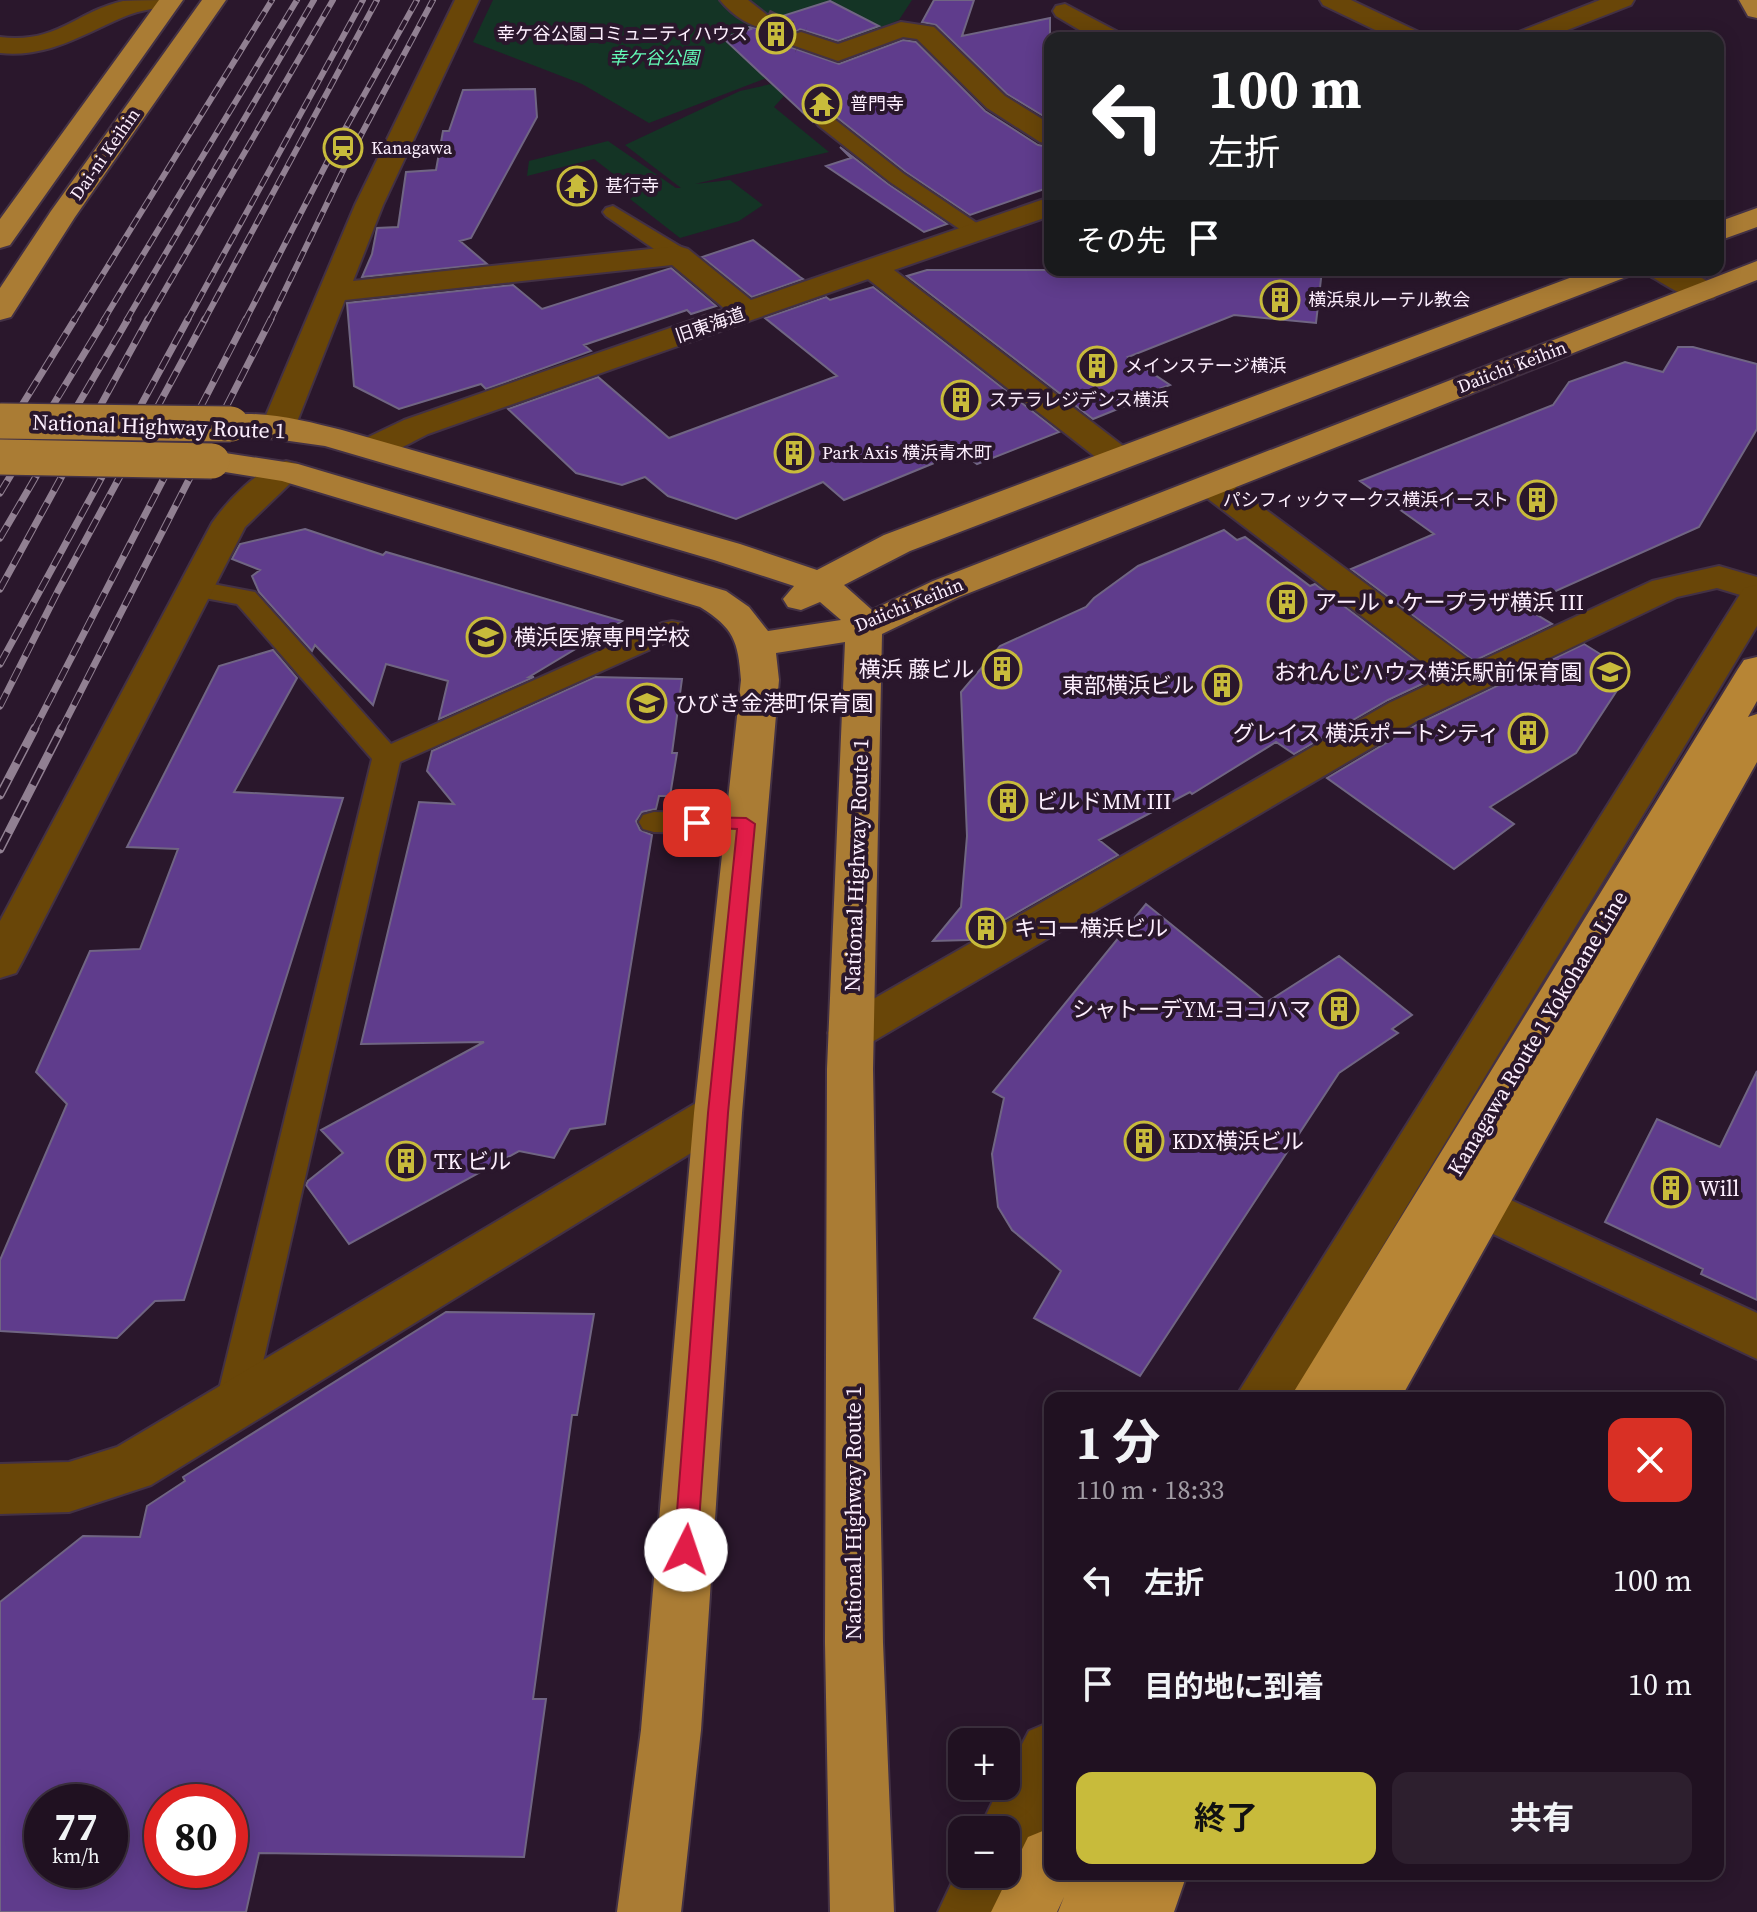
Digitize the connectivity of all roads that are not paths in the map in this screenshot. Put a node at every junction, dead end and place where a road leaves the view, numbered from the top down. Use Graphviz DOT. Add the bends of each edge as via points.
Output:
graph roads {
  1 [pos="161,0"];
  2 [pos="171,0"];
  3 [pos="214,0"];
  4 [pos="467,0"];
  5 [pos="732,0"];
  6 [pos="1332,0"];
  7 [pos="1622,0"];
  8 [pos="1751,0"];
  9 [pos="1065,11"];
  10 [pos="1757,11"];
  11 [pos="764,22"];
  12 [pos="1101,32"];
  13 [pos="1399,32"];
  14 [pos="1540,32"];
  15 [pos="801,40"];
  16 [pos="0,45"];
  17 [pos="826,122"];
  18 [pos="1044,132"];
  19 [pos="1044,208"];
  20 [pos="613,212"];
  21 [pos="1757,217"];
  22 [pos="1724,230"];
  23 [pos="977,232"];
  24 [pos="0,239"];
  25 [pos="678,255"];
  26 [pos="872,268"];
  27 [pos="1757,270"];
  28 [pos="1602,276"];
  29 [pos="1672,276"];
  30 [pos="332,292"];
  31 [pos="1703,292"];
  32 [pos="0,311"];
  33 [pos="747,312"];
  34 [pos="0,421"];
  35 [pos="278,427"];
  36 [pos="372,448"];
  37 [pos="0,457"];
  38 [pos="1119,459"];
  39 [pos="286,471"];
  40 [pos="1211,485"];
  41 [pos="820,583"];
  42 [pos="197,589"];
  43 [pos="1757,589"];
  44 [pos="1757,596"];
  45 [pos="864,628"];
  46 [pos="672,629"];
  47 [pos="757,644"];
  48 [pos="1757,669"];
  49 [pos="1469,679"];
  50 [pos="1757,727"];
  51 [pos="1757,739"];
  52 [pos="387,757"];
  53 [pos="654,822"];
  54 [pos="746,824"];
  55 [pos="0,962"];
  56 [pos="851,1033"];
  57 [pos="718,1113"];
  58 [pos="1489,1210"];
  59 [pos="1757,1337"];
  60 [pos="1266,1392"];
  61 [pos="1321,1392"];
  62 [pos="1376,1392"];
  63 [pos="1386,1392"];
  64 [pos="234,1406"];
  65 [pos="0,1489"];
  66 [pos="1044,1764"];
  67 [pos="1018,1816"];
  68 [pos="1044,1871"];
  69 [pos="1074,1880"];
  70 [pos="1104,1880"];
  71 [pos="1153,1880"];
  72 [pos="982,1888"];
  73 [pos="649,1912"];
  74 [pos="862,1912"];
  75 [pos="970,1912"];
  76 [pos="1023,1912"];
  77 [pos="1046,1912"];
  78 [pos="1090,1912"];
  79 [pos="1142,1912"];
  1 -- 16 [label="street" via="126,7 60,41"];
  2 -- 24 [label="highway, Dai-ni Keihin"];
  3 -- 32 [label="highway, Dai-ni Keihin"];
  4 -- 30 [label="street"];
  5 -- 11 [label="street"];
  6 -- 13 [label="street"];
  7 -- 14 [label="street"];
  8 -- 10 [label="highway"];
  9 -- 12 [label="street"];
  15 -- 18 [label="street" via="838,53 901,29 925,32 996,102"];
  17 -- 23 [label="lane"];
  19 -- 23 [label="street, 旧東海道"];
  20 -- 25 [label="lane"];
  21 -- 22 [label="highway"];
  23 -- 26 [label="street, 旧東海道"];
  25 -- 30 [label="street"];
  25 -- 33 [label="street"];
  26 -- 33 [label="street, 旧東海道"];
  26 -- 38 [label="street"];
  27 -- 31 [label="highway, Daiichi Keihin"];
  28 -- 38 [label="highway"];
  29 -- 31 [label="street"];
  30 -- 35 [label="street"];
  31 -- 40 [label="highway, Daiichi Keihin"];
  33 -- 36 [label="street, 旧東海道" via="416,427"];
  34 -- 35 [label="highway, National Highway Route 1, bridge"];
  35 -- 36 [label="highway, National Highway Route 1"];
  36 -- 41 [label="highway, National Highway Route 1"];
  37 -- 39 [label="highway, National Highway Route 1, bridge" via="212,461"];
  38 -- 41 [label="highway" via="897,543"];
  39 -- 42 [label="street" via="230,523"];
  39 -- 47 [label="highway, National Highway Route 1" via="713,599 746,624"];
  40 -- 45 [label="highway, Daiichi Keihin" via="946,589"];
  40 -- 49 [label="street"];
  41 -- 45 [label="highway, National Highway Route 1" via="854,611"];
  41 -- 47 [label="highway"];
  42 -- 52 [label="lane" via="246,598"];
  42 -- 55 [label="street"];
  43 -- 49 [label="street" via="1719,577 1665,589"];
  44 -- 60 [label="street"];
  45 -- 47 [label="highway, Daiichi Keihin"];
  45 -- 56 [label="highway, National Highway Route 1"];
  46 -- 52 [label="lane"];
  47 -- 54 [label="highway" via="760,680"];
  48 -- 61 [label="highway, Kanagawa Route 1 Yokohane Line"];
  49 -- 56 [label="street" via="1403,712"];
  50 -- 62 [label="highway, Kanagawa Route 1 Yokohane Line"];
  51 -- 58 [label="street"];
  52 -- 64 [label="lane"];
  53 -- 54 [label="lane"];
  54 -- 57 [label="highway"];
  56 -- 74 [label="highway, National Highway Route 1" via="854,1643"];
  57 -- 64 [label="street"];
  57 -- 73 [label="highway" via="678,1658"];
  58 -- 59 [label="street"];
  58 -- 63 [label="street"];
  64 -- 65 [label="street" via="132,1467 69,1487"];
  66 -- 67 [label="street"];
  68 -- 76 [label="highway"];
  69 -- 77 [label="street"];
  70 -- 78 [label="highway"];
  71 -- 79 [label="highway"];
  72 -- 75 [label="street"];
}
